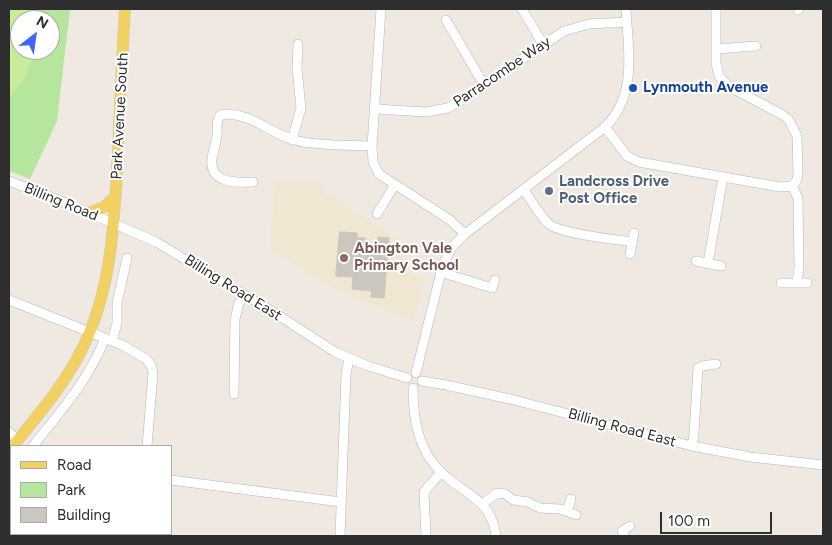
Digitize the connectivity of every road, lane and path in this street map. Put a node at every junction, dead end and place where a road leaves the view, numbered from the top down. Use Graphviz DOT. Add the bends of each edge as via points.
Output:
graph roads {
  1 [pos="125,9"];
  2 [pos="381,9"];
  3 [pos="522,9"];
  4 [pos="626,9"];
  5 [pos="716,9"];
  6 [pos="446,20"];
  7 [pos="627,22"];
  8 [pos="298,44"];
  9 [pos="543,44"];
  10 [pos="756,46"];
  11 [pos="716,49"];
  12 [pos="484,85"];
  13 [pos="375,109"];
  14 [pos="605,127"];
  15 [pos="292,140"];
  16 [pos="372,146"];
  17 [pos="723,177"];
  18 [pos="9,181"];
  19 [pos="252,182"];
  20 [pos="394,186"];
  21 [pos="792,186"];
  22 [pos="524,190"];
  23 [pos="116,196"];
  24 [pos="88,212"];
  25 [pos="377,214"];
  26 [pos="114,223"];
  27 [pos="465,234"];
  28 [pos="630,254"];
  29 [pos="127,258"];
  30 [pos="696,261"];
  31 [pos="708,263"];
  32 [pos="721,266"];
  33 [pos="440,272"];
  34 [pos="797,282"];
  35 [pos="781,283"];
  36 [pos="807,283"];
  37 [pos="492,287"];
  38 [pos="244,294"];
  39 [pos="9,300"];
  40 [pos="90,332"];
  41 [pos="108,339"];
  42 [pos="349,359"];
  43 [pos="716,364"];
  44 [pos="416,373"];
  45 [pos="407,378"];
  46 [pos="422,381"];
  47 [pos="413,388"];
  48 [pos="234,394"];
  49 [pos="9,432"];
  50 [pos="14,445"];
  51 [pos="34,445"];
  52 [pos="147,445"];
  53 [pos="692,446"];
  54 [pos="823,465"];
  55 [pos="441,472"];
  56 [pos="172,480"];
  57 [pos="571,499"];
  58 [pos="341,502"];
  59 [pos="482,504"];
  60 [pos="567,511"];
  61 [pos="576,514"];
  62 [pos="630,526"];
  63 [pos="340,536"];
  64 [pos="426,536"];
  65 [pos="496,536"];
  66 [pos="625,536"];
  1 -- 23 [label="main road, Park Avenue South"];
  2 -- 13 [label="street"];
  3 -- 9 [label="street"];
  4 -- 7 [label="street"];
  5 -- 11 [label="street"];
  6 -- 12 [label="street"];
  7 -- 9 [label="street, Parracombe Way" via="572,28"];
  7 -- 14 [label="street" via="628,84 621,106"];
  8 -- 15 [label="street" via="301,108"];
  9 -- 12 [label="street, Parracombe Way"];
  10 -- 11 [label="street"];
  11 -- 21 [label="street" via="718,70 723,81 781,114 793,127 797,136 798,163 797,180"];
  12 -- 13 [label="street, Parracombe Way" via="442,110"];
  13 -- 16 [label="street"];
  14 -- 17 [label="street" via="627,156 639,162"];
  14 -- 22 [label="street"];
  15 -- 16 [label="street"];
  15 -- 19 [label="street" via="248,117 231,114 218,117 212,159 214,171 223,180"];
  16 -- 20 [label="street" via="372,162 376,171"];
  17 -- 21 [label="street" via="780,187"];
  17 -- 31 [label="street"];
  18 -- 24 [label="street, Billing Road"];
  20 -- 25 [label="street"];
  20 -- 27 [label="street" via="450,220"];
  21 -- 34 [label="street" via="798,198"];
  22 -- 27 [label="street"];
  22 -- 28 [label="street" via="553,227 633,238"];
  23 -- 24 [label="main road" via="104,206"];
  23 -- 26 [label="main road, Park Avenue South"];
  24 -- 26 [label="street, Billing Road"];
  26 -- 38 [label="street, Billing Road East" via="163,246"];
  26 -- 40 [label="main road, Park Avenue South" via="107,280"];
  27 -- 33 [label="street" via="452,247"];
  29 -- 41 [label="street" via="117,303 117,323"];
  30 -- 31 [label="street"];
  31 -- 32 [label="street"];
  33 -- 37 [label="street"];
  33 -- 44 [label="street"];
  34 -- 35 [label="street"];
  34 -- 36 [label="street"];
  38 -- 42 [label="street, Billing Road East"];
  38 -- 48 [label="street" via="235,319"];
  39 -- 40 [label="street"];
  40 -- 41 [label="street"];
  40 -- 50 [label="main road, Park Avenue South" via="61,386"];
  41 -- 51 [label="street" via="76,393"];
  41 -- 52 [label="street" via="141,355 151,365"];
  42 -- 45 [label="street, Billing Road East"];
  42 -- 58 [label="street"];
  43 -- 53 [label="street" via="698,368"];
  44 -- 45 [label="street"];
  44 -- 46 [label="street"];
  45 -- 47 [label="street" via="407,383"];
  46 -- 47 [label="street"];
  46 -- 53 [label="street, Billing Road East" via="514,400"];
  47 -- 55 [label="street" via="420,441"];
  49 -- 50 [label="street"];
  53 -- 54 [label="street, Billing Road East" via="750,457"];
  55 -- 59 [label="street"];
  55 -- 64 [label="street" via="424,492"];
  56 -- 58 [label="street"];
  57 -- 60 [label="street"];
  58 -- 63 [label="street"];
  59 -- 60 [label="street" via="497,494 505,494 513,500 540,508"];
  59 -- 65 [label="street" via="490,514"];
  60 -- 61 [label="street"];
  62 -- 66 [label="street" via="622,531"];
}
